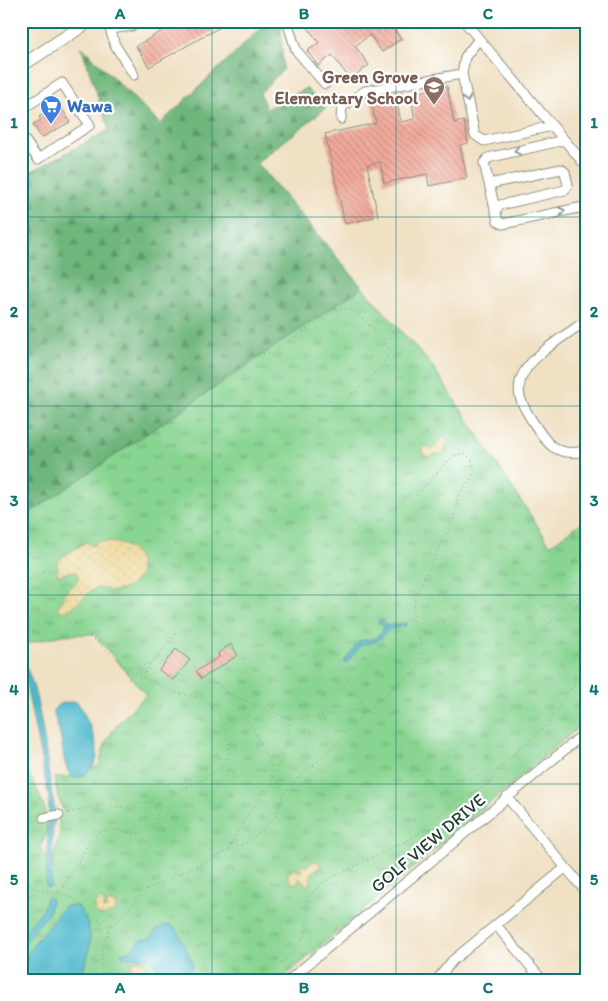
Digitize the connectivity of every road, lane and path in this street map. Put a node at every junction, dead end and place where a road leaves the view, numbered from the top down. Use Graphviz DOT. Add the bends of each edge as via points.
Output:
graph roads {
  1 [pos="90,21"];
  2 [pos="104,21"];
  3 [pos="139,21"];
  4 [pos="287,21"];
  5 [pos="464,21"];
  6 [pos="110,30"];
  7 [pos="479,39"];
  8 [pos="21,66"];
  9 [pos="134,74"];
  10 [pos="462,74"];
  11 [pos="325,84"];
  12 [pos="21,110"];
  13 [pos="341,119"];
  14 [pos="552,126"];
  15 [pos="22,138"];
  16 [pos="564,140"];
  17 [pos="587,167"];
  18 [pos="489,184"];
  19 [pos="587,204"];
  20 [pos="495,210"];
  21 [pos="587,320"];
  22 [pos="254,358"];
  23 [pos="340,406"];
  24 [pos="587,451"];
  25 [pos="414,497"];
  26 [pos="48,570"];
  27 [pos="21,585"];
  28 [pos="587,587"];
  29 [pos="21,612"];
  30 [pos="176,633"];
  31 [pos="534,638"];
  32 [pos="339,661"];
  33 [pos="152,662"];
  34 [pos="126,667"];
  35 [pos="587,668"];
  36 [pos="141,677"];
  37 [pos="216,683"];
  38 [pos="238,697"];
  39 [pos="366,711"];
  40 [pos="290,718"];
  41 [pos="587,731"];
  42 [pos="272,781"];
  43 [pos="507,797"];
  44 [pos="161,802"];
  45 [pos="450,806"];
  46 [pos="59,815"];
  47 [pos="44,818"];
  48 [pos="21,822"];
  49 [pos="470,828"];
  50 [pos="228,850"];
  51 [pos="565,868"];
  52 [pos="29,885"];
  53 [pos="38,891"];
  54 [pos="60,892"];
  55 [pos="587,893"];
  56 [pos="21,902"];
  57 [pos="496,925"];
  58 [pos="109,926"];
  59 [pos="103,980"];
  60 [pos="250,980"];
  61 [pos="289,980"];
  62 [pos="437,980"];
  63 [pos="542,980"];
  1 -- 8 [label="highway"];
  2 -- 6 [label="street"];
  3 -- 6 [label="street" via="132,26"];
  4 -- 11 [label="street" via="296,50"];
  5 -- 7 [label="street"];
  6 -- 9 [label="street" via="115,45"];
  7 -- 10 [label="street" via="464,57"];
  7 -- 14 [label="street"];
  10 -- 13 [label="street" via="365,91 342,107"];
  10 -- 14 [label="street, one-way" via="475,134 484,141"];
  12 -- 15 [label="street" via="62,83 90,125 38,159"];
  14 -- 16 [label="street"];
  16 -- 17 [label="street"];
  16 -- 18 [label="street, one-way" via="488,158 484,163"];
  18 -- 20 [label="street"];
  18 -- 20 [label="street" via="561,169 565,172 568,185 565,190 500,205"];
  20 -- 19 [label="street, one-way" via="502,224"];
  21 -- 24 [label="street" via="535,358 522,375 519,387 520,399 546,441 566,452"];
  22 -- 23 [label="path" via="277,349 334,310 345,308 359,314 386,343 389,354 384,363"];
  25 -- 39 [label="path" via="452,457 463,453 472,460 474,473 458,496 453,520 415,597 413,621 423,649 422,665"];
  26 -- 27 [label="path"];
  28 -- 31 [label="path"];
  29 -- 34 [label="path" via="61,616"];
  30 -- 33 [label="path"];
  32 -- 39 [label="path"];
  33 -- 34 [label="path" via="140,667"];
  33 -- 36 [label="path"];
  34 -- 36 [label="path"];
  35 -- 45 [label="path" via="582,680 568,692 547,725 502,765 491,782"];
  36 -- 44 [label="path" via="202,699 223,725 228,741 227,759 221,768"];
  37 -- 38 [label="path"];
  38 -- 40 [label="path"];
  38 -- 42 [label="path" via="271,765"];
  39 -- 40 [label="path"];
  39 -- 45 [label="path" via="370,711"];
  39 -- 50 [label="path" via="282,795 275,818 249,841"];
  40 -- 42 [label="path" via="286,746"];
  41 -- 43 [label="street, GOLF VIEW DRIVE"];
  42 -- 50 [label="path" via="238,828"];
  43 -- 49 [label="street, GOLF VIEW DRIVE"];
  43 -- 51 [label="street"];
  44 -- 46 [label="path" via="124,807 101,806"];
  44 -- 54 [label="path" via="154,828 135,834 114,829 100,832 90,842"];
  45 -- 49 [label="path"];
  45 -- 60 [label="path" via="413,837 322,883 308,897 306,928 288,958"];
  46 -- 47 [label="street"];
  47 -- 48 [label="path"];
  49 -- 61 [label="street, GOLF VIEW DRIVE"];
  50 -- 58 [label="path" via="148,889"];
  51 -- 55 [label="street"];
  51 -- 57 [label="street"];
  52 -- 53 [label="path"];
  53 -- 54 [label="path"];
  53 -- 56 [label="path"];
  54 -- 58 [label="path" via="100,923"];
  57 -- 62 [label="street" via="452,961"];
  57 -- 63 [label="street"];
  58 -- 59 [label="path" via="100,962"];
}
